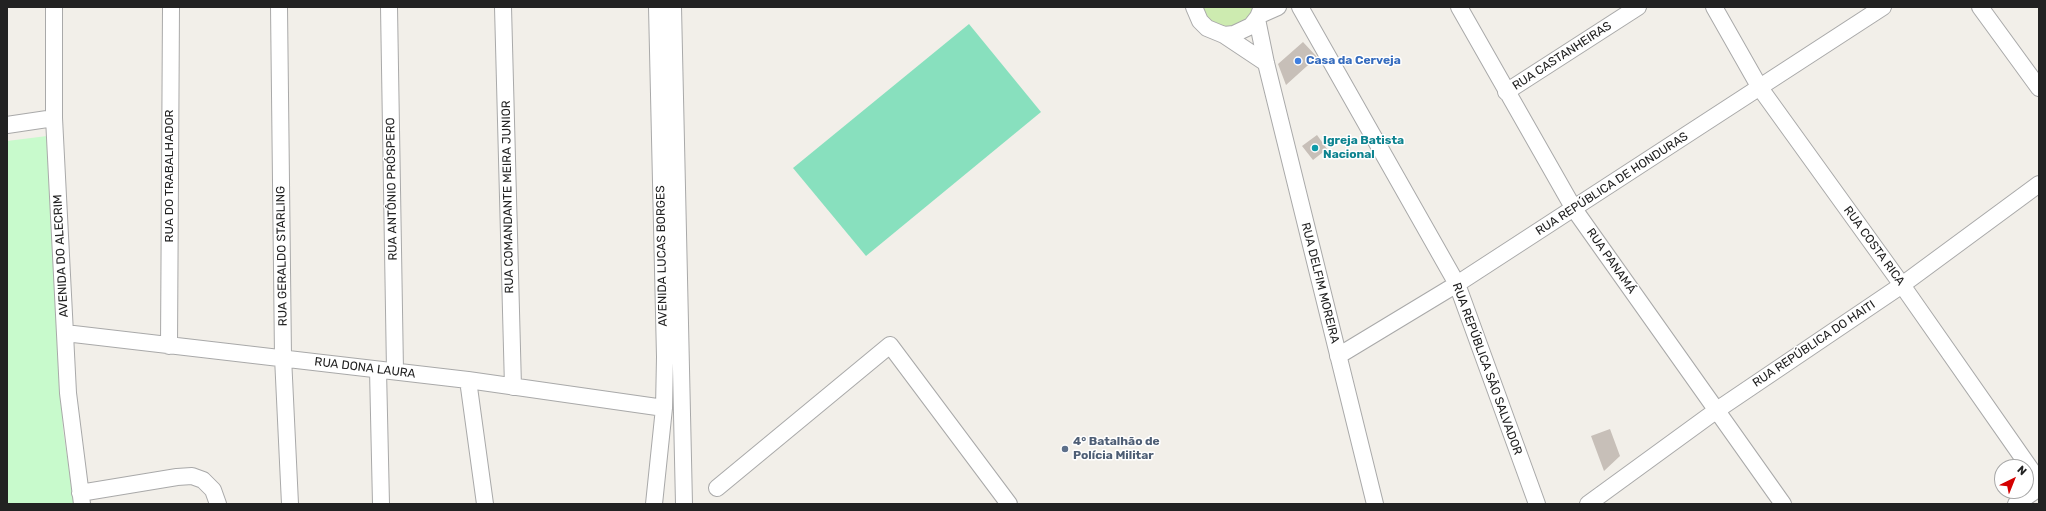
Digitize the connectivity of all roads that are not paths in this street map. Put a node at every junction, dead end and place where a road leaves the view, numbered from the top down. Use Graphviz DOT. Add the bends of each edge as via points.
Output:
graph roads {
  1 [pos="54,7"];
  2 [pos="171,7"];
  3 [pos="279,7"];
  4 [pos="388,7"];
  5 [pos="503,7"];
  6 [pos="657,7"];
  7 [pos="673,7"];
  8 [pos="1278,7"];
  9 [pos="1300,7"];
  10 [pos="1459,7"];
  11 [pos="1638,7"];
  12 [pos="1714,7"];
  13 [pos="1883,7"];
  14 [pos="1980,7"];
  15 [pos="1192,9"];
  16 [pos="1260,14"];
  17 [pos="1224,35"];
  18 [pos="1266,63"];
  19 [pos="1760,88"];
  20 [pos="2039,88"];
  21 [pos="1506,92"];
  22 [pos="54,118"];
  23 [pos="7,125"];
  24 [pos="2039,184"];
  25 [pos="1574,209"];
  26 [pos="1457,284"];
  27 [pos="1902,285"];
  28 [pos="65,332"];
  29 [pos="169,346"];
  30 [pos="1338,356"];
  31 [pos="283,358"];
  32 [pos="378,370"];
  33 [pos="395,371"];
  34 [pos="468,380"];
  35 [pos="513,387"];
  36 [pos="664,408"];
  37 [pos="1717,410"];
  38 [pos="2039,482"];
  39 [pos="717,488"];
  40 [pos="2039,488"];
  41 [pos="81,498"];
  42 [pos="218,504"];
  43 [pos="290,504"];
  44 [pos="381,504"];
  45 [pos="486,504"];
  46 [pos="654,504"];
  47 [pos="684,504"];
  48 [pos="1009,504"];
  49 [pos="1375,504"];
  50 [pos="1537,504"];
  51 [pos="1588,504"];
  52 [pos="1782,504"];
  53 [pos="2016,504"];
  1 -- 22 [label="street, AVENIDA DO ALECRIM"];
  2 -- 29 [label="street, RUA DO TRABALHADOR"];
  3 -- 31 [label="street, RUA GERALDO STARLING"];
  4 -- 33 [label="street, RUA ANTÔNIO PRÓSPERO"];
  5 -- 35 [label="street, RUA COMANDANTE MEIRA JUNIOR"];
  6 -- 36 [label="street, AVENIDA LUCAS BORGES"];
  7 -- 47 [label="street, AVENIDA LUCAS BORGES"];
  8 -- 16 [label="street"];
  9 -- 26 [label="street, RUA REPÚBLICA SÃO SALVADOR"];
  10 -- 21 [label="street, RUA PANAMÁ"];
  11 -- 21 [label="street, RUA CASTANHEIRAS"];
  12 -- 19 [label="street, RUA COSTA RICA"];
  13 -- 19 [label="street, RUA REPÚBLICA DE HONDURAS"];
  14 -- 20 [label="street"];
  15 -- 17 [label="street" via="1207,28"];
  16 -- 17 [label="street" via="1243,32"];
  16 -- 18 [label="street, RUA DELFIM MOREIRA"];
  17 -- 18 [label="street"];
  18 -- 30 [label="street, RUA DELFIM MOREIRA"];
  19 -- 25 [label="street, RUA REPÚBLICA DE HONDURAS"];
  19 -- 27 [label="street, RUA COSTA RICA"];
  21 -- 25 [label="street, RUA PANAMÁ"];
  22 -- 23 [label="street"];
  22 -- 28 [label="street, AVENIDA DO ALECRIM"];
  24 -- 27 [label="street, RUA REPÚBLICA DO HAITI"];
  25 -- 26 [label="street, RUA REPÚBLICA DE HONDURAS"];
  25 -- 37 [label="street, RUA PANAMÁ"];
  26 -- 30 [label="street, RUA REPÚBLICA DE HONDURAS"];
  26 -- 50 [label="street, RUA REPÚBLICA SÃO SALVADOR"];
  27 -- 37 [label="street, RUA REPÚBLICA DO HAITI"];
  27 -- 38 [label="street, RUA COSTA RICA"];
  28 -- 29 [label="street, RUA DONA LAURA"];
  28 -- 41 [label="street, AVENIDA DO ALECRIM" via="68,393"];
  29 -- 31 [label="street, RUA DONA LAURA"];
  30 -- 49 [label="street, RUA DELFIM MOREIRA"];
  31 -- 32 [label="street, RUA DONA LAURA"];
  31 -- 43 [label="street, RUA GERALDO STARLING"];
  32 -- 33 [label="street, RUA DONA LAURA"];
  32 -- 44 [label="street"];
  33 -- 34 [label="street, RUA DONA LAURA"];
  34 -- 35 [label="street, RUA DONA LAURA"];
  34 -- 45 [label="street"];
  35 -- 36 [label="street, RUA DONA LAURA"];
  36 -- 46 [label="street, AVENIDA LUCAS BORGES"];
  37 -- 51 [label="street, RUA REPÚBLICA DO HAITI"];
  37 -- 52 [label="street, RUA PANAMÁ"];
  39 -- 48 [label="street" via="890,345"];
  40 -- 53 [label="street"];
  41 -- 42 [label="street" via="177,476 192,476 203,480 214,490"];
}
